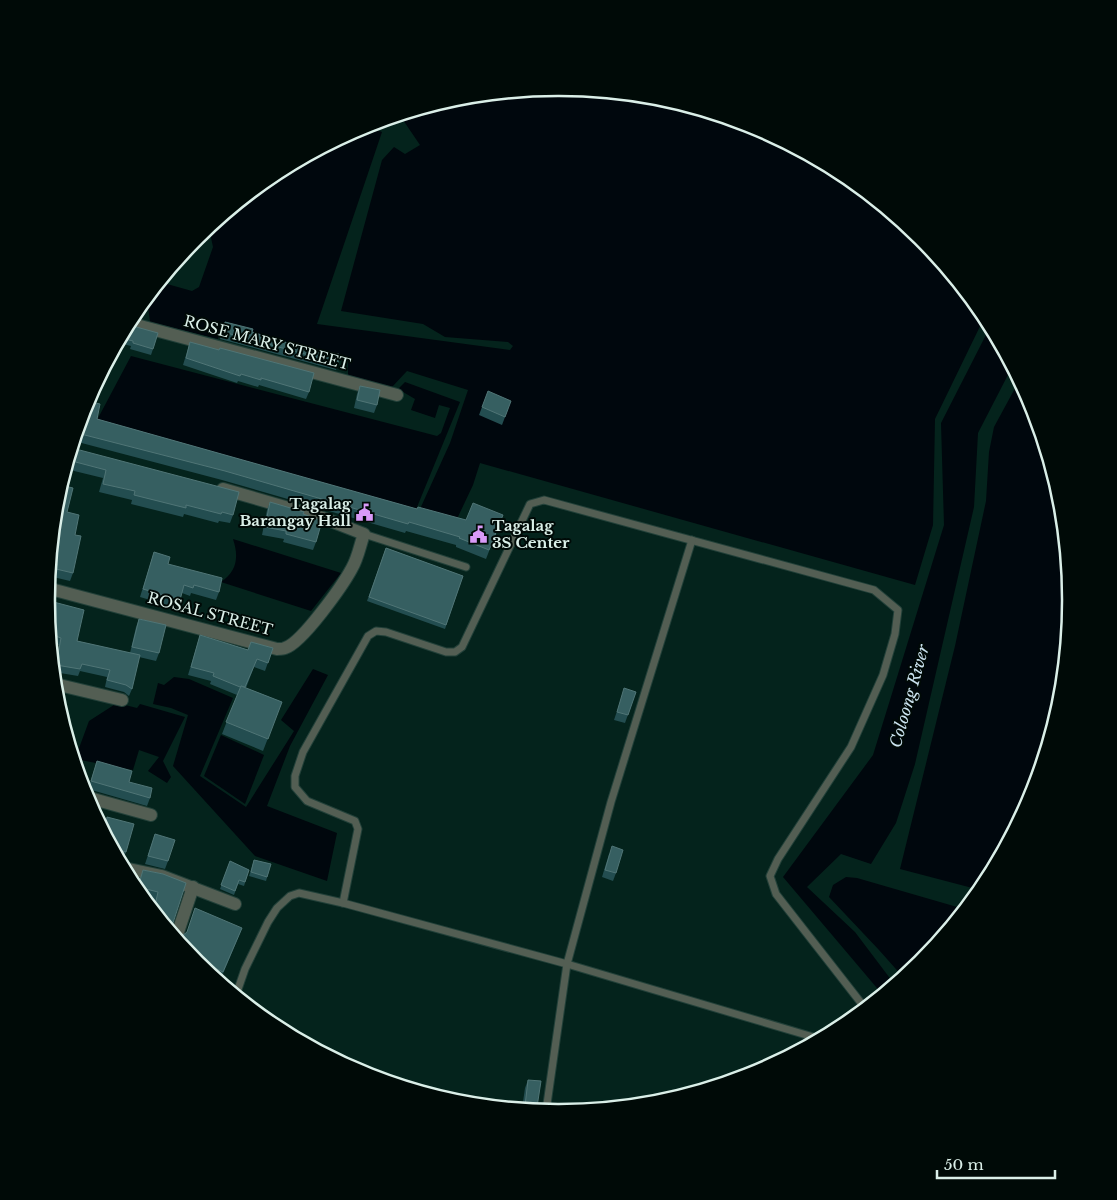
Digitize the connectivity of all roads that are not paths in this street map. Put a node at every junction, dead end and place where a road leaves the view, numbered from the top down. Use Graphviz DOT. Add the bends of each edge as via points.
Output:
graph roads {
  1 [pos="137,325"];
  2 [pos="397,395"];
  3 [pos="216,487"];
  4 [pos="364,534"];
  5 [pos="692,540"];
  6 [pos="466,567"];
  7 [pos="55,590"];
  8 [pos="63,686"];
  9 [pos="122,700"];
  10 [pos="96,800"];
  11 [pos="151,815"];
  12 [pos="134,870"];
  13 [pos="193,887"];
  14 [pos="343,903"];
  15 [pos="234,904"];
  16 [pos="179,930"];
  17 [pos="567,964"];
  18 [pos="238,988"];
  19 [pos="861,1002"];
  20 [pos="811,1035"];
  21 [pos="547,1103"];
  1 -- 2 [label="street, ROSE MARY STREET"];
  3 -- 4 [label="street" via="323,518"];
  4 -- 6 [label="lane"];
  4 -- 7 [label="street, ROSAL STREET" via="353,566 336,595 285,649"];
  5 -- 14 [label="lane" via="544,500 530,504 462,647 455,652 446,652 386,632 376,631 368,636 303,752 295,776 295,787 307,800 355,821 358,829"];
  5 -- 17 [label="lane" via="611,802"];
  5 -- 19 [label="lane" via="874,590 898,610 895,634 883,674 852,746 778,858 770,876 776,894"];
  8 -- 9 [label="street"];
  10 -- 11 [label="street"];
  12 -- 13 [label="street"];
  13 -- 15 [label="street"];
  13 -- 16 [label="street"];
  14 -- 17 [label="lane"];
  14 -- 18 [label="lane" via="299,893 290,896 268,922"];
  17 -- 20 [label="lane"];
  17 -- 21 [label="lane"];
}
